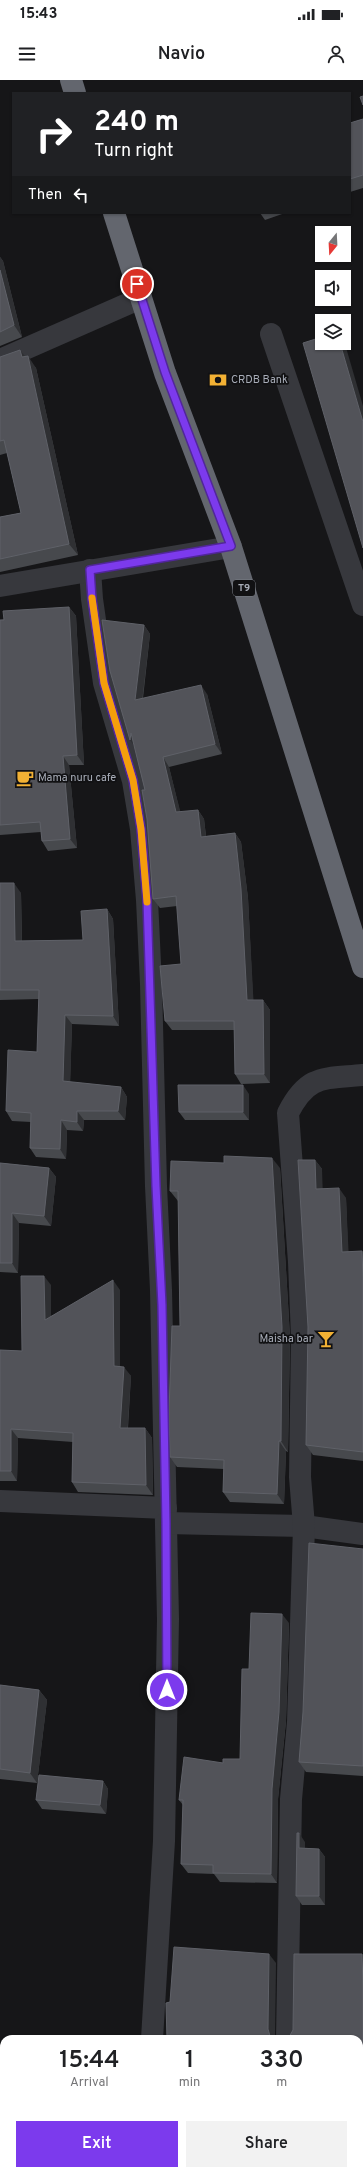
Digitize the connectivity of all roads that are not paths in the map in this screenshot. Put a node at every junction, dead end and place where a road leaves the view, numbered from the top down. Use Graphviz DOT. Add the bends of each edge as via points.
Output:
graph roads {
  1 [pos="71,80"];
  2 [pos="75,92"];
  3 [pos="114,214"];
  4 [pos="141,298"];
  5 [pos="271,334"];
  6 [pos="0,360"];
  7 [pos="231,546"];
  8 [pos="90,570"];
  9 [pos="0,586"];
  10 [pos="363,605"];
  11 [pos="363,967"];
  12 [pos="363,1075"];
  13 [pos="0,1501"];
  14 [pos="166,1516"];
  15 [pos="304,1526"];
  16 [pos="363,1534"];
  17 [pos="152,2035"];
  18 [pos="287,2035"];
  1 -- 2 [label="highway"];
  3 -- 4 [label="highway, T9"];
  4 -- 6 [label="street"];
  4 -- 7 [label="highway, T9" via="165,372"];
  5 -- 10 [label="street"];
  7 -- 8 [label="street"];
  7 -- 11 [label="highway, T9"];
  8 -- 9 [label="street"];
  8 -- 14 [label="street" via="104,683 133,780 141,829 147,900"];
  12 -- 15 [label="street" via="312,1082 296,1097 288,1113 302,1337 300,1477"];
  13 -- 14 [label="street"];
  14 -- 15 [label="street"];
  14 -- 17 [label="street" via="168,1619 164,1841"];
  15 -- 16 [label="street"];
  15 -- 18 [label="street" via="298,1722 291,1799"];
}
